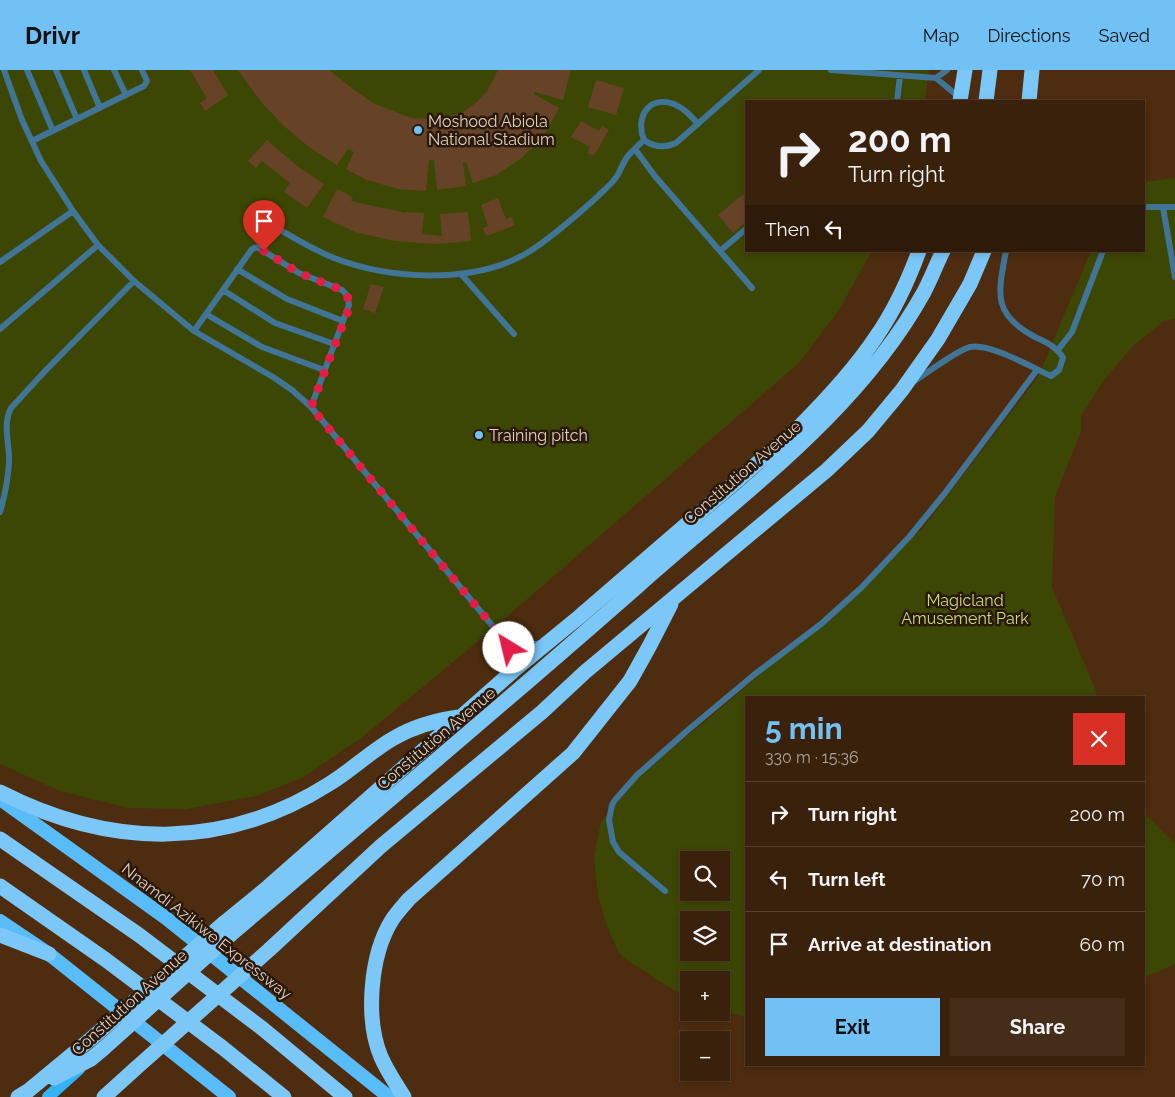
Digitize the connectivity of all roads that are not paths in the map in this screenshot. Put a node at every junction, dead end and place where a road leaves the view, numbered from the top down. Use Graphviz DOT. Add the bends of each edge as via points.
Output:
graph roads {
  1 [pos="4,70"];
  2 [pos="26,70"];
  3 [pos="56,70"];
  4 [pos="84,70"];
  5 [pos="114,70"];
  6 [pos="142,70"];
  7 [pos="759,70"];
  8 [pos="831,70"];
  9 [pos="947,70"];
  10 [pos="965,70"];
  11 [pos="990,70"];
  12 [pos="1032,70"];
  13 [pos="900,76"];
  14 [pos="936,78"];
  15 [pos="126,96"];
  16 [pos="897,100"];
  17 [pos="960,100"];
  18 [pos="986,100"];
  19 [pos="1029,100"];
  20 [pos="100,108"];
  21 [pos="77,119"];
  22 [pos="698,124"];
  23 [pos="52,131"];
  24 [pos="644,140"];
  25 [pos="32,142"];
  26 [pos="634,149"];
  27 [pos="1145,207"];
  28 [pos="1163,207"];
  29 [pos="1175,207"];
  30 [pos="73,211"];
  31 [pos="277,228"];
  32 [pos="745,230"];
  33 [pos="98,245"];
  34 [pos="720,251"];
  35 [pos="919,252"];
  36 [pos="925,252"];
  37 [pos="942,252"];
  38 [pos="984,252"];
  39 [pos="1006,252"];
  40 [pos="1102,252"];
  41 [pos="0,262"];
  42 [pos="238,269"];
  43 [pos="461,274"];
  44 [pos="1175,278"];
  45 [pos="134,281"];
  46 [pos="908,281"];
  47 [pos="752,288"];
  48 [pos="223,290"];
  49 [pos="206,314"];
  50 [pos="343,321"];
  51 [pos="0,329"];
  52 [pos="194,330"];
  53 [pos="514,334"];
  54 [pos="334,344"];
  55 [pos="1058,350"];
  56 [pos="324,370"];
  57 [pos="1037,370"];
  58 [pos="902,390"];
  59 [pos="311,407"];
  60 [pos="0,512"];
  61 [pos="673,598"];
  62 [pos="500,635"];
  63 [pos="550,641"];
  64 [pos="509,674"];
  65 [pos="466,712"];
  66 [pos="0,792"];
  67 [pos="0,799"];
  68 [pos="0,839"];
  69 [pos="0,886"];
  70 [pos="268,887"];
  71 [pos="665,891"];
  72 [pos="257,912"];
  73 [pos="0,920"];
  74 [pos="230,926"];
  75 [pos="0,936"];
  76 [pos="49,954"];
  77 [pos="91,1059"];
  78 [pos="23,1094"];
  79 [pos="48,1097"];
  80 [pos="104,1097"];
  81 [pos="229,1097"];
  82 [pos="284,1097"];
  83 [pos="345,1097"];
  84 [pos="389,1097"];
  85 [pos="404,1097"];
  1 -- 25 [label="lane"];
  2 -- 23 [label="lane"];
  3 -- 21 [label="lane"];
  4 -- 20 [label="lane"];
  5 -- 15 [label="lane"];
  6 -- 15 [label="lane" via="147,81 144,86"];
  7 -- 22 [label="lane"];
  8 -- 13 [label="lane"];
  9 -- 14 [label="lane"];
  10 -- 17 [label="highway"];
  11 -- 18 [label="highway"];
  12 -- 19 [label="highway"];
  13 -- 14 [label="lane"];
  13 -- 16 [label="lane"];
  14 -- 17 [label="lane"];
  15 -- 20 [label="lane"];
  20 -- 21 [label="lane"];
  21 -- 23 [label="lane"];
  22 -- 24 [label="lane" via="668,147"];
  22 -- 24 [label="lane" via="678,107 664,102 654,104 643,114 641,133"];
  23 -- 25 [label="lane"];
  24 -- 26 [label="lane"];
  25 -- 30 [label="lane"];
  26 -- 34 [label="lane"];
  26 -- 43 [label="lane" via="616,177 543,242 493,268"];
  27 -- 28 [label="lane"];
  28 -- 29 [label="lane"];
  28 -- 44 [label="lane"];
  30 -- 33 [label="lane"];
  30 -- 41 [label="lane"];
  31 -- 43 [label="lane" via="308,247 358,266 410,274"];
  32 -- 34 [label="lane"];
  33 -- 45 [label="lane"];
  33 -- 51 [label="lane"];
  34 -- 47 [label="lane"];
  35 -- 46 [label="highway"];
  36 -- 46 [label="highway"];
  37 -- 72 [label="highway, Constitution Avenue" via="924,291 892,341 857,386 817,429 520,690"];
  38 -- 58 [label="highway" via="970,284 938,339"];
  39 -- 55 [label="lane" via="1000,298 1006,314 1021,329"];
  40 -- 55 [label="lane" via="1072,332"];
  42 -- 48 [label="lane"];
  42 -- 50 [label="lane" via="287,299"];
  42 -- 50 [label="lane" via="252,249 258,247 299,273 342,290 350,306"];
  43 -- 53 [label="lane"];
  45 -- 52 [label="lane"];
  45 -- 60 [label="lane" via="11,408 7,415 7,491"];
  46 -- 63 [label="highway" via="876,337 828,398"];
  48 -- 49 [label="lane"];
  48 -- 54 [label="lane" via="275,323"];
  49 -- 52 [label="lane"];
  49 -- 56 [label="lane" via="262,347"];
  50 -- 54 [label="lane"];
  52 -- 59 [label="lane" via="292,390"];
  54 -- 56 [label="lane"];
  55 -- 57 [label="lane" via="1063,358 1059,370 1051,376"];
  56 -- 59 [label="lane"];
  57 -- 58 [label="lane" via="995,350 971,347"];
  57 -- 71 [label="lane" via="945,494 861,588 688,730 637,775 615,800 609,820 613,842 619,852"];
  58 -- 61 [label="highway" via="868,431 826,470"];
  59 -- 62 [label="lane"];
  61 -- 80 [label="highway, bridge" via="382,846"];
  61 -- 85 [label="highway" via="630,681 573,753 409,898 392,921 374,972 372,1005 374,1031 381,1056"];
  62 -- 63 [label="lane" via="528,646"];
  62 -- 64 [label="lane" via="509,648"];
  63 -- 64 [label="highway"];
  64 -- 65 [label="highway"];
  65 -- 66 [label="highway" via="406,732 331,783 296,802 252,820 207,831 116,832 59,818"];
  65 -- 70 [label="highway"];
  67 -- 84 [label="highway, Nnamdi Azikiwe Expressway" via="166,918"];
  68 -- 83 [label="highway" via="139,935 263,1029"];
  69 -- 82 [label="highway" via="106,960"];
  70 -- 72 [label="highway"];
  70 -- 74 [label="highway"];
  72 -- 74 [label="highway, Constitution Avenue"];
  73 -- 76 [label="highway"];
  74 -- 77 [label="highway, Constitution Avenue, bridge"];
  74 -- 78 [label="highway, bridge"];
  75 -- 76 [label="highway"];
  76 -- 81 [label="highway"];
  77 -- 78 [label="highway"];
  77 -- 79 [label="main road, Constitution Avenue"];
}
